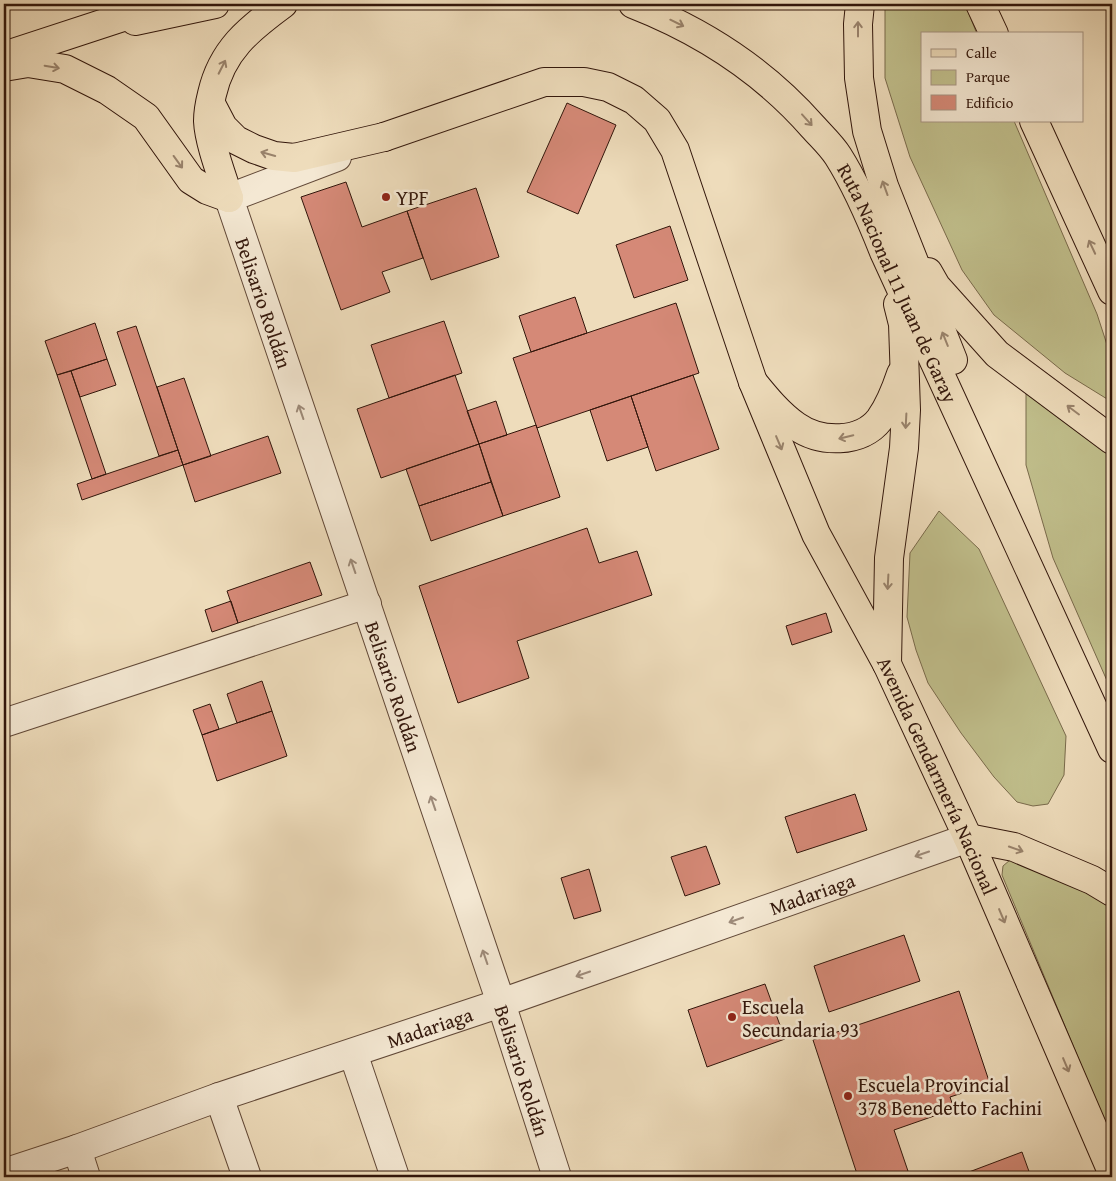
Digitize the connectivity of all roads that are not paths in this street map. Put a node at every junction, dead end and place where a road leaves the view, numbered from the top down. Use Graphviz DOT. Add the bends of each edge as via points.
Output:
graph roads {
  1 [pos="154,4"];
  2 [pos="215,4"];
  3 [pos="283,4"];
  4 [pos="632,4"];
  5 [pos="860,4"];
  6 [pos="980,4"];
  7 [pos="121,11"];
  8 [pos="993,32"];
  9 [pos="77,33"];
  10 [pos="4,56"];
  11 [pos="4,67"];
  12 [pos="210,102"];
  13 [pos="1034,122"];
  14 [pos="384,137"];
  15 [pos="229,198"];
  16 [pos="901,229"];
  17 [pos="884,252"];
  18 [pos="1112,291"];
  19 [pos="905,363"];
  20 [pos="753,382"];
  21 [pos="1112,440"];
  22 [pos="366,604"];
  23 [pos="1066,645"];
  24 [pos="887,664"];
  25 [pos="4,722"];
  26 [pos="1112,749"];
  27 [pos="968,838"];
  28 [pos="1112,892"];
  29 [pos="500,1003"];
  30 [pos="352,1053"];
  31 [pos="219,1097"];
  32 [pos="77,1149"];
  33 [pos="1112,1172"];
  34 [pos="4,1173"];
  35 [pos="86,1177"];
  36 [pos="247,1177"];
  37 [pos="395,1177"];
  38 [pos="557,1177"];
  1 -- 7 [label="main road"];
  2 -- 9 [label="main road"];
  12 -- 3 [label="main road, one-way" via="215,80 229,52 253,27"];
  4 -- 17 [label="main road, Ruta Nacional 11 Juan de Garay, one-way" via="700,35 738,59 802,115 837,154 866,208"];
  16 -- 5 [label="main road, Ruta Nacional 11 Juan de Garay, one-way" via="867,131 859,78"];
  6 -- 8 [label="main road"];
  7 -- 9 [label="main road"];
  9 -- 10 [label="main road"];
  11 -- 15 [label="main road, one-way" via="28,62 65,70 107,90 146,117 191,180"];
  14 -- 12 [label="main road, Avenida Gendarmería Nacional, one-way" via="294,158 274,156 236,140 223,127"];
  12 -- 15 [label="main road" via="211,138"];
  18 -- 13 [label="main road, one-way"];
  14 -- 15 [label="street"];
  14 -- 20 [label="main road, Avenida Gendarmería Nacional" via="544,82 584,82 608,87 634,100 657,120 675,150"];
  22 -- 15 [label="street, Belisario Roldán, one-way"];
  21 -- 16 [label="main road, one-way" via="997,354 936,286"];
  23 -- 16 [label="main road, Ruta Nacional 11 Juan de Garay, one-way"];
  17 -- 19 [label="main road" via="903,324"];
  17 -- 23 [label="main road, Ruta Nacional 11 Juan de Garay"];
  19 -- 20 [label="main road, one-way" via="893,397 879,420 864,432 841,439 817,436 798,427 777,411"];
  19 -- 24 [label="main road, one-way" via="904,448 889,558"];
  20 -- 24 [label="main road, Avenida Gendarmería Nacional, one-way" via="816,534"];
  22 -- 25 [label="street"];
  29 -- 22 [label="street, Belisario Roldán, one-way"];
  23 -- 26 [label="main road, Ruta Nacional 11 Juan de Garay"];
  24 -- 27 [label="main road, Avenida Gendarmería Nacional"];
  27 -- 28 [label="main road, one-way" via="1014,847 1092,880"];
  27 -- 29 [label="street, Madariaga, one-way"];
  27 -- 33 [label="main road, Avenida Gendarmería Nacional, one-way"];
  29 -- 30 [label="street, Madariaga"];
  29 -- 38 [label="street, Belisario Roldán"];
  30 -- 31 [label="street, Madariaga"];
  30 -- 37 [label="street"];
  31 -- 32 [label="street, Madariaga"];
  31 -- 36 [label="street"];
  32 -- 34 [label="street, Madariaga"];
  32 -- 35 [label="street"];
}
